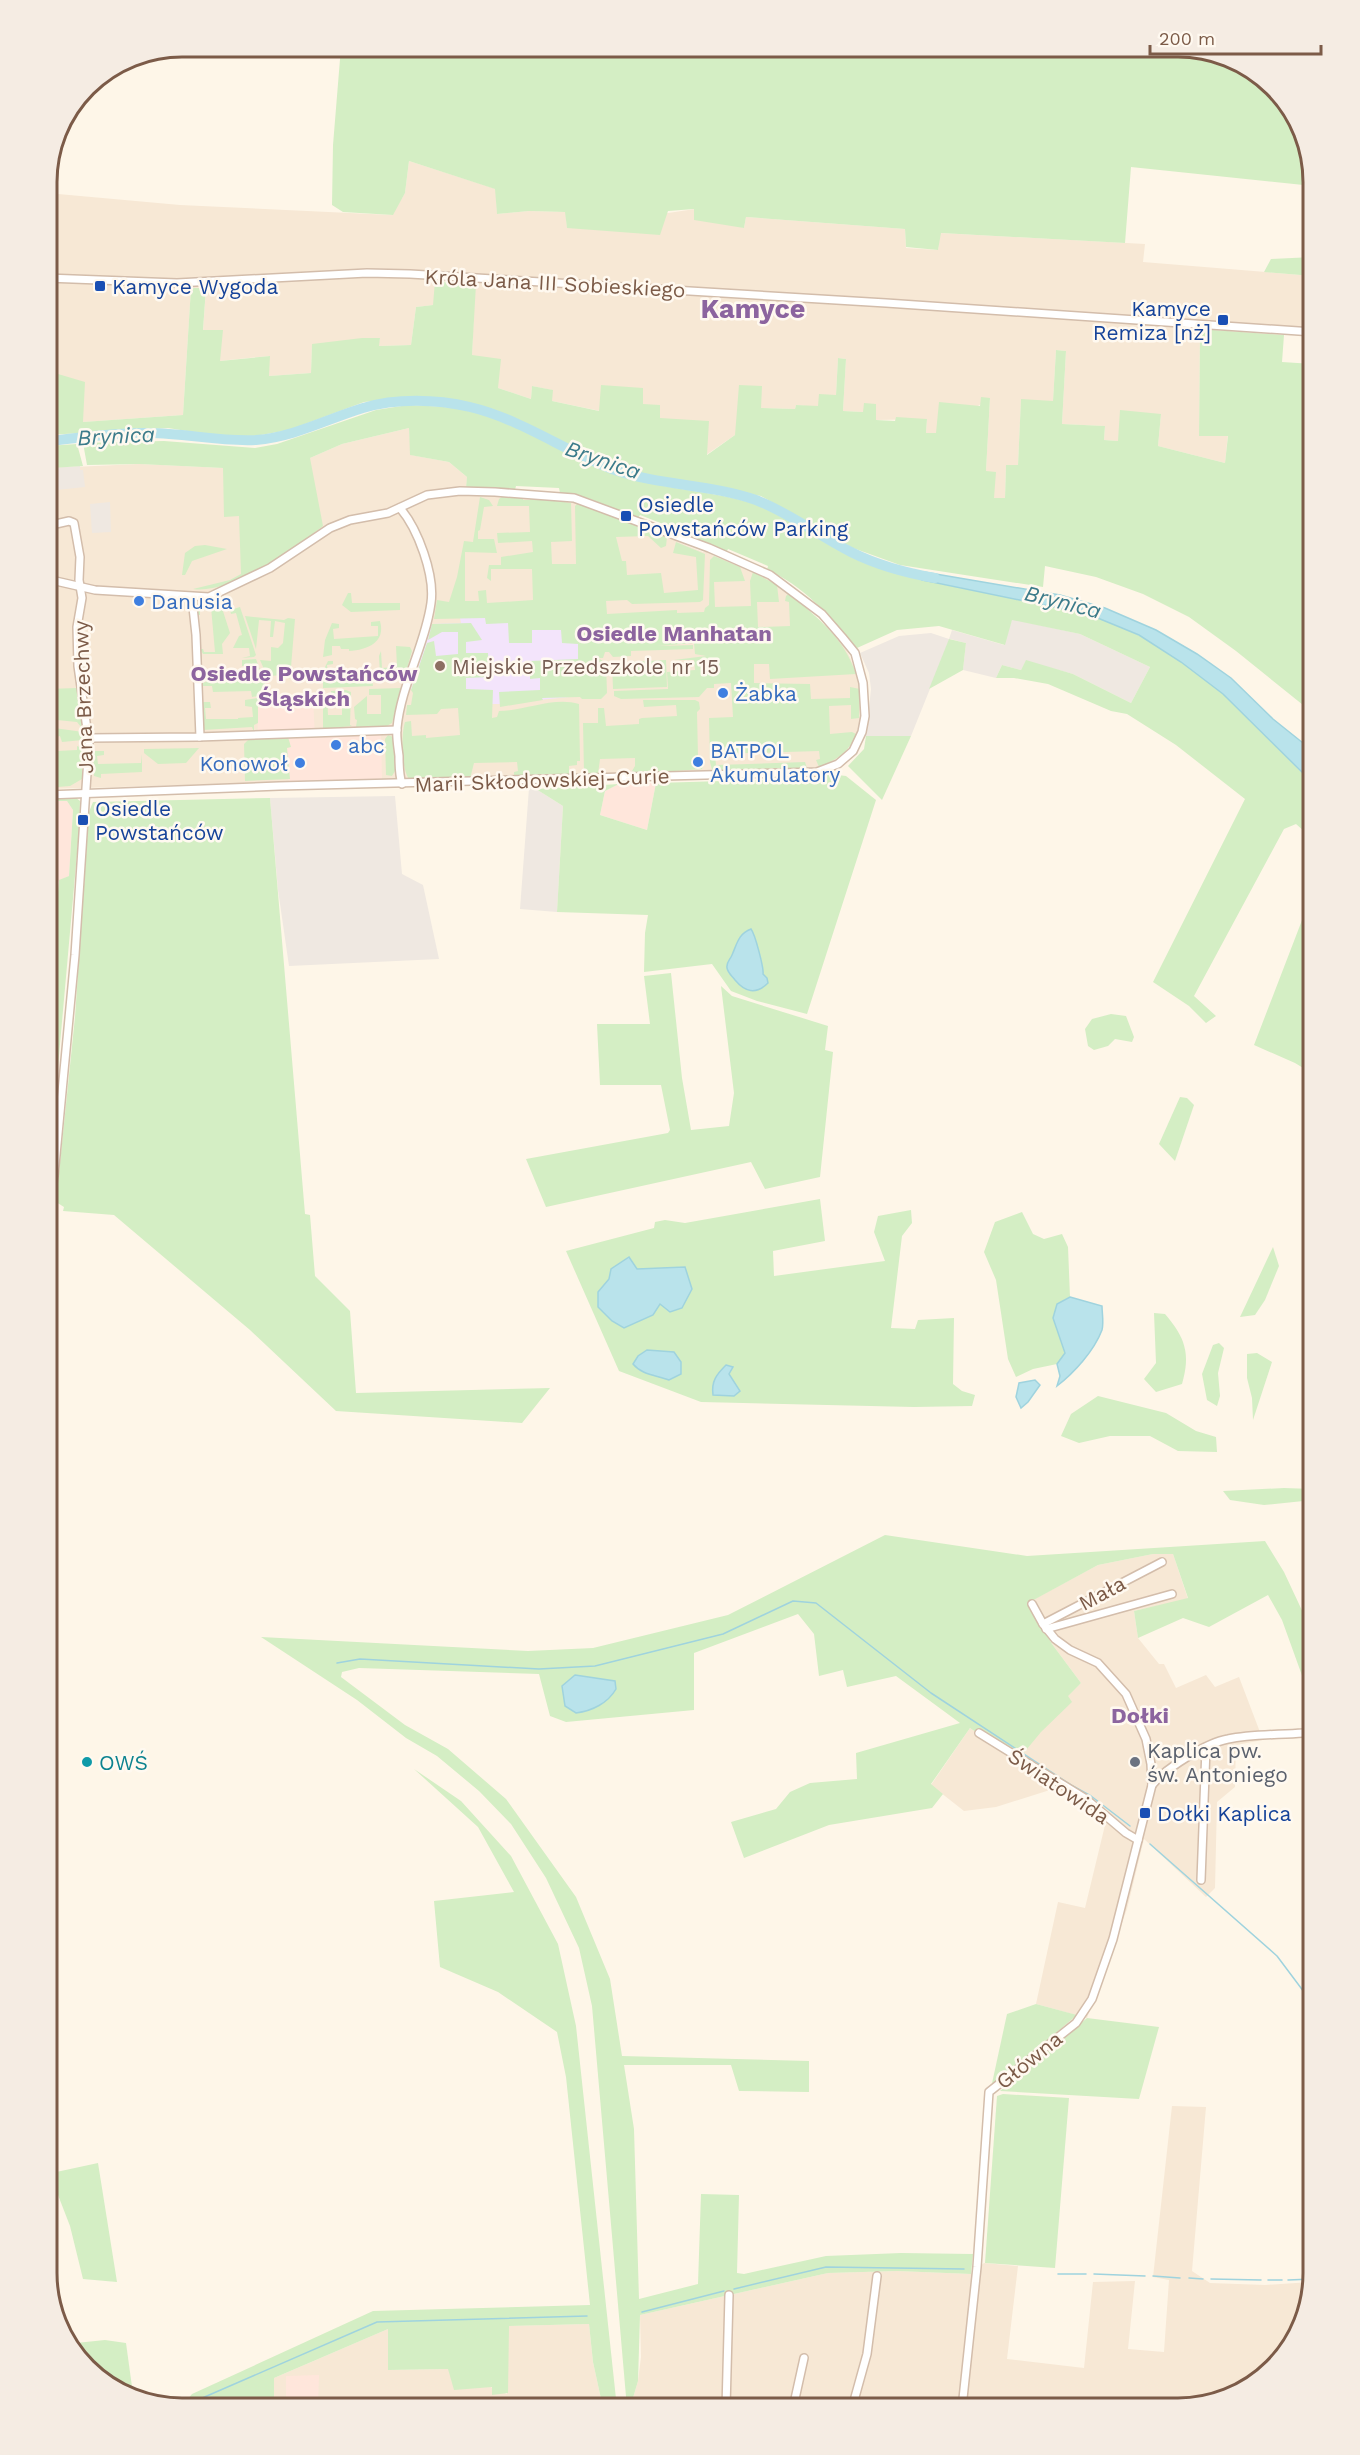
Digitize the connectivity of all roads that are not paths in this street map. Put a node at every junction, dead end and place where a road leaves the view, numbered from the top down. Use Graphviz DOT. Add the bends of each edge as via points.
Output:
graph roads {
  1 [pos="57,279"];
  2 [pos="1303,331"];
  3 [pos="400,508"];
  4 [pos="57,524"];
  5 [pos="57,581"];
  6 [pos="80,587"];
  7 [pos="192,598"];
  8 [pos="397,730"];
  9 [pos="200,737"];
  10 [pos="89,738"];
  11 [pos="402,784"];
  12 [pos="85,793"];
  13 [pos="57,794"];
  14 [pos="57,1139"];
  15 [pos="1162,1562"];
  16 [pos="1172,1594"];
  17 [pos="1032,1604"];
  18 [pos="1045,1627"];
  19 [pos="979,1733"];
  20 [pos="1303,1733"];
  21 [pos="1206,1748"];
  22 [pos="1151,1764"];
  23 [pos="1160,1775"];
  24 [pos="1152,1785"];
  25 [pos="1138,1840"];
  26 [pos="1201,1880"];
  27 [pos="877,2276"];
  28 [pos="729,2295"];
  29 [pos="804,2358"];
  30 [pos="726,2398"];
  31 [pos="795,2398"];
  32 [pos="855,2398"];
  33 [pos="963,2398"];
  1 -- 2 [label="street, Króla Jana III Sobieskiego" via="177,283 410,274"];
  3 -- 7 [label="street, Marii Skłodowskiej-Curie" via="336,525 232,588 209,597"];
  3 -- 8 [label="street, Marii Skłodowskiej-Curie" via="410,519 420,545 432,596"];
  3 -- 11 [label="street, Marii Skłodowskiej-Curie" via="437,493 495,492 574,498 709,549 770,575 822,614 855,653 865,696 862,732 853,751 838,764 817,772"];
  4 -- 6 [label="street, Jana Brzechwy" via="74,523"];
  5 -- 6 [label="street, Marii Skłodowskiej-Curie"];
  6 -- 7 [label="street, Marii Skłodowskiej-Curie"];
  6 -- 10 [label="street, Jana Brzechwy" via="78,666"];
  7 -- 9 [label="street"];
  8 -- 9 [label="street"];
  8 -- 11 [label="street, Marii Skłodowskiej-Curie"];
  9 -- 10 [label="street"];
  10 -- 12 [label="street, Jana Brzechwy"];
  11 -- 12 [label="street, Marii Skłodowskiej-Curie"];
  12 -- 13 [label="street, Marii Skłodowskiej-Curie"];
  12 -- 14 [label="street, Jana Brzechwy"];
  15 -- 18 [label="street, Mała"];
  16 -- 18 [label="street"];
  17 -- 18 [label="street, Główna"];
  18 -- 22 [label="street, Główna" via="1062,1645 1098,1663 1126,1694 1144,1732"];
  19 -- 25 [label="street, Światowida" via="1086,1799"];
  20 -- 21 [label="street" via="1227,1739"];
  21 -- 23 [label="street"];
  21 -- 26 [label="street"];
  22 -- 23 [label="street, Główna"];
  22 -- 24 [label="street, Główna"];
  23 -- 24 [label="street"];
  24 -- 25 [label="street, Główna"];
  25 -- 33 [label="street, Główna" via="1113,1939 1085,2012 989,2092"];
  27 -- 32 [label="street" via="867,2354"];
  28 -- 30 [label="street"];
  29 -- 31 [label="street"];
}
